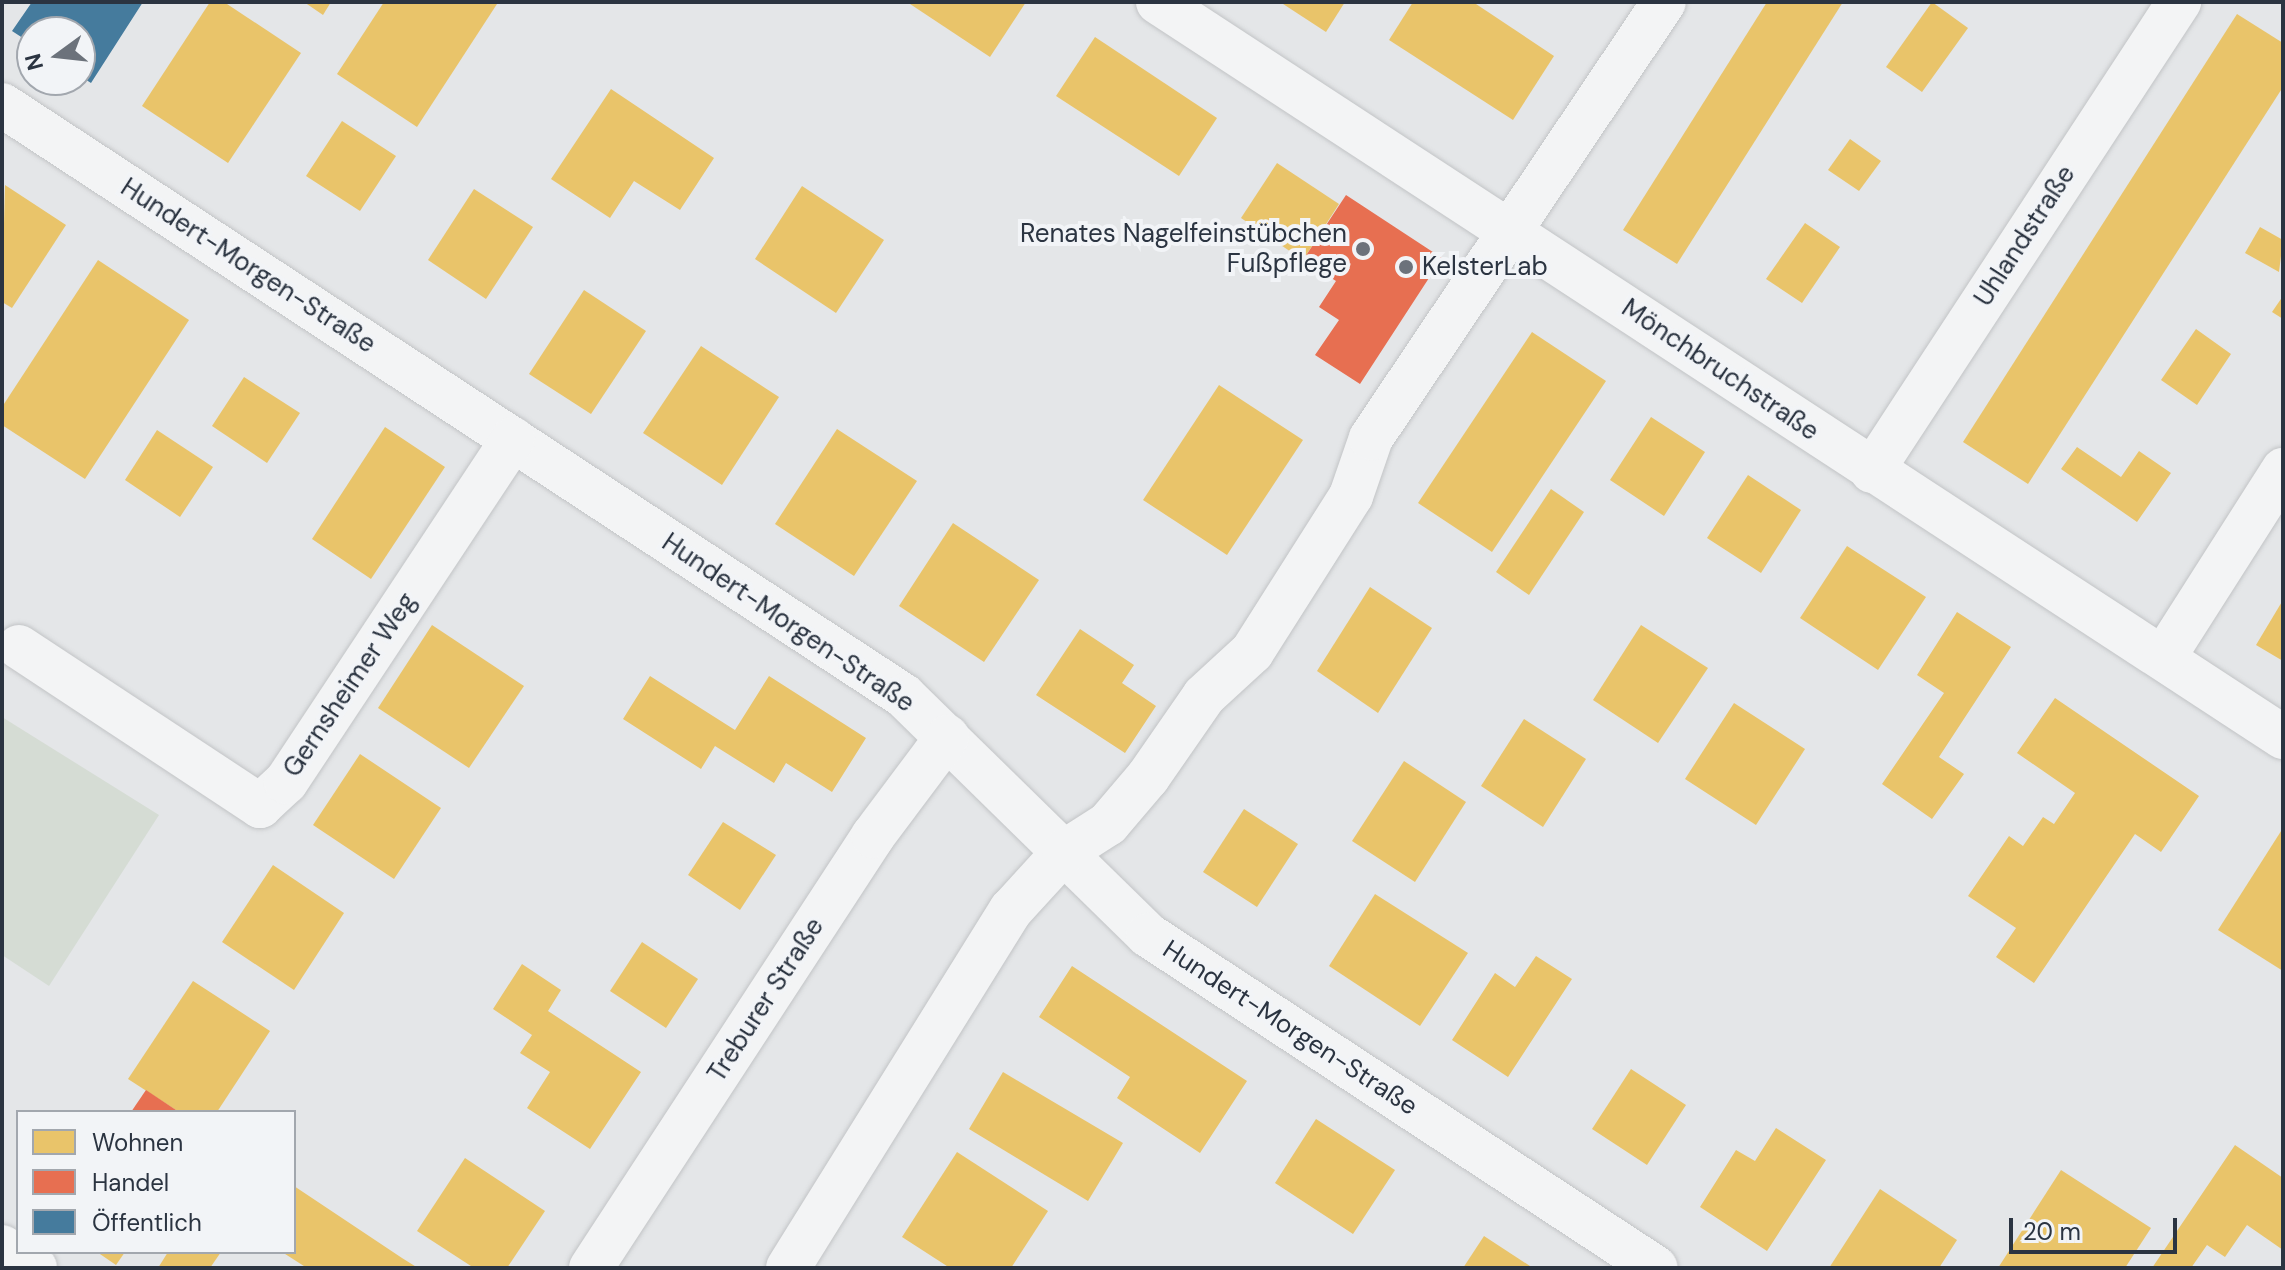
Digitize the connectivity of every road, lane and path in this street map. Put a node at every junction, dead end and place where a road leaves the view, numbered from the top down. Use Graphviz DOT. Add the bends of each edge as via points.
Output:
graph roads {
  1 [pos="1158,2"];
  2 [pos="1664,2"];
  3 [pos="2179,2"];
  4 [pos="2,105"];
  5 [pos="1512,232"];
  6 [pos="513,439"];
  7 [pos="2283,470"];
  8 [pos="1872,471"];
  9 [pos="19,647"];
  10 [pos="2164,657"];
  11 [pos="947,737"];
  12 [pos="2283,737"];
  13 [pos="1064,852"];
  14 [pos="2,1247"];
  15 [pos="35,1268"];
  16 [pos="591,1268"];
  17 [pos="788,1268"];
  18 [pos="1656,1268"];
  1 -- 5 [label="street, Mönchbruchstraße"];
  2 -- 5 [label="street"];
  3 -- 8 [label="street, Uhlandstraße"];
  4 -- 6 [label="street, Hundert-Morgen-Straße"];
  5 -- 8 [label="street, Mönchbruchstraße"];
  5 -- 13 [label="street" via="1371,438 1351,496 1252,652 1204,696 1108,824"];
  6 -- 9 [label="street, Gernsheimer Weg" via="286,782 260,806"];
  6 -- 11 [label="street, Hundert-Morgen-Straße" via="904,696"];
  7 -- 10 [label="street"];
  8 -- 10 [label="street, Mönchbruchstraße"];
  10 -- 12 [label="street, Mönchbruchstraße"];
  11 -- 13 [label="street, Hundert-Morgen-Straße"];
  11 -- 16 [label="street, Treburer Straße" via="873,836"];
  13 -- 17 [label="street" via="1011,910"];
  13 -- 18 [label="street, Hundert-Morgen-Straße" via="1148,935"];
  14 -- 15 [label="street"];
}
